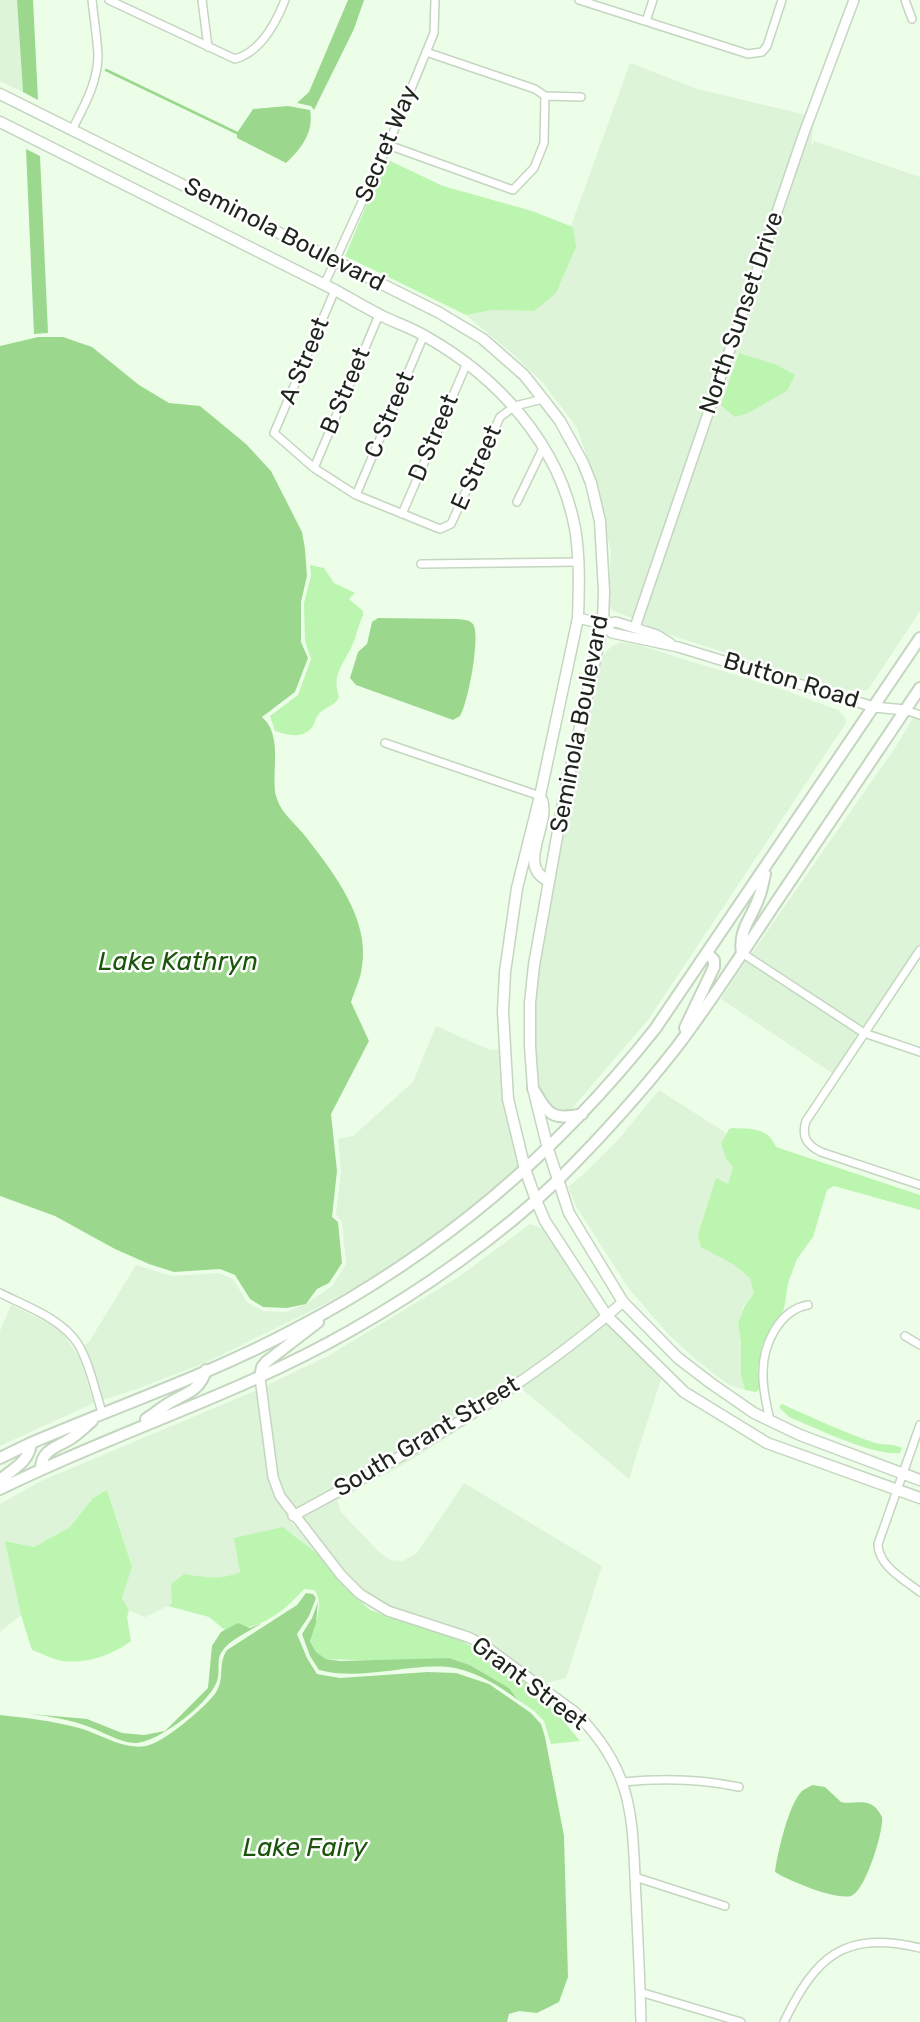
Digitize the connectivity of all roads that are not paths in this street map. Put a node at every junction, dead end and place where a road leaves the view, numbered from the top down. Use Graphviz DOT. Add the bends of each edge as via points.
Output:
graph roads {
  1 [pos="92,0"];
  2 [pos="109,0"];
  3 [pos="202,0"];
  4 [pos="285,0"];
  5 [pos="435,0"];
  6 [pos="579,0"];
  7 [pos="653,0"];
  8 [pos="782,0"];
  9 [pos="854,0"];
  10 [pos="905,0"];
  11 [pos="912,19"];
  12 [pos="646,21"];
  13 [pos="208,47"];
  14 [pos="426,52"];
  15 [pos="0,94"];
  16 [pos="545,96"];
  17 [pos="581,97"];
  18 [pos="0,122"];
  19 [pos="73,128"];
  20 [pos="388,145"];
  21 [pos="336,261"];
  22 [pos="324,285"];
  23 [pos="335,290"];
  24 [pos="379,314"];
  25 [pos="424,335"];
  26 [pos="467,363"];
  27 [pos="543,398"];
  28 [pos="515,406"];
  29 [pos="544,446"];
  30 [pos="314,468"];
  31 [pos="356,495"];
  32 [pos="517,502"];
  33 [pos="402,514"];
  34 [pos="578,562"];
  35 [pos="421,564"];
  36 [pos="578,618"];
  37 [pos="603,624"];
  38 [pos="635,628"];
  39 [pos="920,638"];
  40 [pos="678,647"];
  41 [pos="920,688"];
  42 [pos="874,707"];
  43 [pos="905,710"];
  44 [pos="920,715"];
  45 [pos="385,743"];
  46 [pos="540,796"];
  47 [pos="768,864"];
  48 [pos="549,881"];
  49 [pos="920,950"];
  50 [pos="742,953"];
  51 [pos="708,954"];
  52 [pos="864,1033"];
  53 [pos="677,1046"];
  54 [pos="920,1052"];
  55 [pos="533,1088"];
  56 [pos="582,1114"];
  57 [pos="548,1149"];
  58 [pos="525,1169"];
  59 [pos="557,1180"];
  60 [pos="920,1185"];
  61 [pos="536,1200"];
  62 [pos="0,1293"];
  63 [pos="623,1302"];
  64 [pos="808,1305"];
  65 [pos="336,1306"];
  66 [pos="607,1316"];
  67 [pos="905,1336"];
  68 [pos="920,1345"];
  69 [pos="206,1370"];
  70 [pos="260,1378"];
  71 [pos="102,1412"];
  72 [pos="770,1421"];
  73 [pos="920,1425"];
  74 [pos="129,1431"];
  75 [pos="31,1443"];
  76 [pos="0,1458"];
  77 [pos="41,1469"];
  78 [pos="903,1474"];
  79 [pos="0,1480"];
  80 [pos="920,1480"];
  81 [pos="0,1489"];
  82 [pos="898,1489"];
  83 [pos="920,1497"];
  84 [pos="293,1516"];
  85 [pos="920,1592"];
  86 [pos="623,1782"];
  87 [pos="739,1787"];
  88 [pos="635,1877"];
  89 [pos="725,1906"];
  90 [pos="920,1947"];
  91 [pos="640,1992"];
  92 [pos="641,2022"];
  93 [pos="741,2022"];
  94 [pos="785,2022"];
  1 -- 19 [label="street" via="96,72"];
  2 -- 13 [label="street"];
  3 -- 13 [label="street"];
  4 -- 13 [label="street" via="272,28 242,57 235,60"];
  5 -- 14 [label="street, Secret Way" via="434,33"];
  6 -- 12 [label="street"];
  7 -- 12 [label="street"];
  8 -- 12 [label="street" via="762,52 748,54"];
  9 -- 38 [label="street, North Sunset Drive"];
  10 -- 11 [label="street"];
  14 -- 16 [label="street"];
  14 -- 20 [label="street, Secret Way"];
  15 -- 19 [label="main road, Seminola Boulevard"];
  16 -- 17 [label="street"];
  16 -- 20 [label="street" via="544,143 534,168 513,190"];
  18 -- 22 [label="main road, Seminola Boulevard"];
  19 -- 21 [label="main road, Seminola Boulevard"];
  20 -- 21 [label="street, Secret Way"];
  21 -- 22 [label="street, Secret Way"];
  21 -- 27 [label="main road, Seminola Boulevard" via="483,339"];
  22 -- 23 [label="main road, Seminola Boulevard"];
  23 -- 24 [label="main road, Seminola Boulevard"];
  23 -- 30 [label="street, A Street" via="274,433"];
  24 -- 25 [label="main road, Seminola Boulevard"];
  24 -- 30 [label="street, B Street"];
  25 -- 26 [label="main road, Seminola Boulevard"];
  25 -- 31 [label="street, C Street"];
  26 -- 28 [label="main road, Seminola Boulevard"];
  26 -- 33 [label="street, D Street"];
  27 -- 28 [label="street, E Street"];
  27 -- 37 [label="main road, Seminola Boulevard" via="591,483 600,532"];
  28 -- 29 [label="main road, Seminola Boulevard"];
  28 -- 33 [label="street, E Street" via="500,417 451,524 440,529"];
  29 -- 32 [label="street"];
  29 -- 34 [label="main road, Seminola Boulevard" via="566,494"];
  30 -- 31 [label="street"];
  31 -- 33 [label="street"];
  34 -- 35 [label="street"];
  34 -- 36 [label="main road, Seminola Boulevard"];
  36 -- 37 [label="street, Button Road"];
  36 -- 46 [label="main road, Seminola Boulevard"];
  37 -- 38 [label="street, Button Road"];
  37 -- 40 [label="street, Button Road" via="612,634"];
  37 -- 48 [label="main road, Seminola Boulevard"];
  38 -- 40 [label="street, Button Road"];
  39 -- 42 [label="main road"];
  40 -- 42 [label="street, Button Road"];
  41 -- 43 [label="main road"];
  42 -- 43 [label="street, Button Road"];
  42 -- 47 [label="main road"];
  43 -- 44 [label="street"];
  43 -- 50 [label="main road"];
  45 -- 46 [label="street"];
  46 -- 48 [label="main road" via="544,812 534,864"];
  46 -- 58 [label="main road, Seminola Boulevard" via="517,888 503,1012 508,1099"];
  47 -- 50 [label="main road" via="759,898 742,932"];
  47 -- 51 [label="main road"];
  48 -- 55 [label="main road, Seminola Boulevard" via="530,1003"];
  49 -- 52 [label="street"];
  50 -- 52 [label="street"];
  50 -- 53 [label="main road"];
  51 -- 53 [label="main road" via="715,967"];
  51 -- 56 [label="main road" via="655,1029"];
  52 -- 54 [label="street"];
  52 -- 60 [label="street" via="806,1121 805,1139 821,1152"];
  53 -- 59 [label="main road"];
  55 -- 56 [label="main road" via="545,1111 554,1116"];
  55 -- 57 [label="main road, Seminola Boulevard"];
  56 -- 57 [label="main road"];
  57 -- 58 [label="main road"];
  57 -- 59 [label="main road, Seminola Boulevard"];
  58 -- 61 [label="main road, Seminola Boulevard"];
  58 -- 65 [label="main road" via="471,1216"];
  59 -- 61 [label="main road"];
  59 -- 63 [label="main road, Seminola Boulevard" via="569,1213"];
  61 -- 66 [label="main road, Seminola Boulevard"];
  61 -- 70 [label="main road" via="415,1291"];
  62 -- 71 [label="street" via="67,1332 83,1354"];
  63 -- 66 [label="street, South Grant Street"];
  63 -- 72 [label="main road, Seminola Boulevard" via="678,1357"];
  64 -- 72 [label="street" via="785,1316 763,1363"];
  65 -- 69 [label="main road"];
  65 -- 70 [label="main road" via="266,1362"];
  66 -- 82 [label="main road, Seminola Boulevard" via="684,1392 767,1443"];
  66 -- 84 [label="street, South Grant Street" via="484,1408"];
  67 -- 68 [label="street"];
  69 -- 71 [label="main road"];
  69 -- 74 [label="main road" via="195,1390"];
  70 -- 74 [label="main road"];
  70 -- 84 [label="street, Grant Street" via="273,1477"];
  71 -- 75 [label="main road"];
  71 -- 77 [label="main road" via="46,1453"];
  72 -- 78 [label="main road, Seminola Boulevard"];
  73 -- 78 [label="street"];
  74 -- 77 [label="main road"];
  75 -- 76 [label="main road"];
  75 -- 79 [label="main road" via="23,1462"];
  77 -- 81 [label="main road"];
  78 -- 80 [label="main road, Seminola Boulevard"];
  78 -- 82 [label="street"];
  82 -- 83 [label="main road, Seminola Boulevard"];
  82 -- 85 [label="street" via="878,1551 887,1565"];
  84 -- 86 [label="street, Grant Street" via="360,1594 388,1611 484,1644 575,1712 598,1737"];
  86 -- 87 [label="street" via="659,1778"];
  86 -- 88 [label="street, Grant Street" via="633,1820"];
  88 -- 89 [label="street"];
  88 -- 91 [label="street, Grant Street"];
  90 -- 94 [label="street" via="871,1941 838,1951 808,1977"];
  91 -- 92 [label="street, Grant Street"];
  91 -- 93 [label="street"];
}
